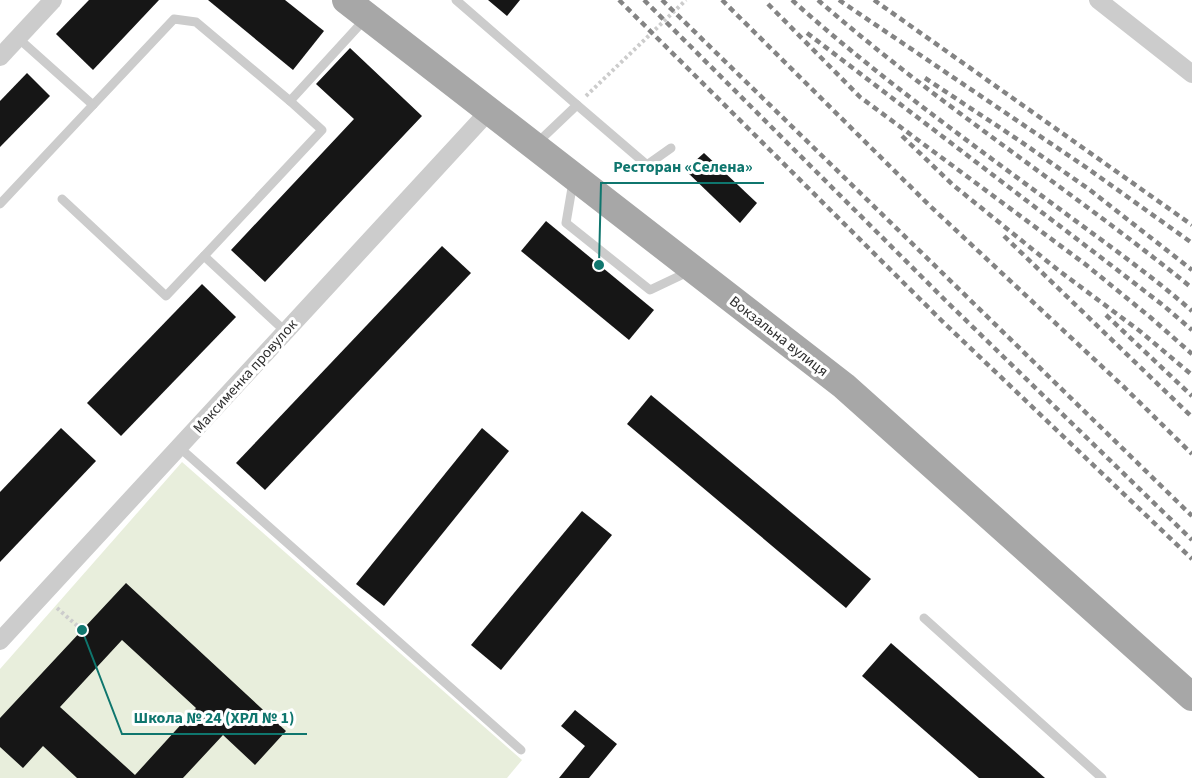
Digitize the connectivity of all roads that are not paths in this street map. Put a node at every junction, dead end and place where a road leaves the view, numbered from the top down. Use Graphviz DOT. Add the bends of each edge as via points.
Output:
graph roads {
  1 [pos="53,0"];
  2 [pos="456,0"];
  3 [pos="1098,0"];
  4 [pos="357,8"];
  5 [pos="18,38"];
  6 [pos="0,57"];
  7 [pos="1192,74"];
  8 [pos="290,101"];
  9 [pos="93,105"];
  10 [pos="577,105"];
  11 [pos="489,111"];
  12 [pos="534,146"];
  13 [pos="670,148"];
  14 [pos="574,177"];
  15 [pos="62,199"];
  16 [pos="0,204"];
  17 [pos="204,256"];
  18 [pos="693,269"];
  19 [pos="286,332"];
  20 [pos="180,448"];
  21 [pos="924,618"];
  22 [pos="0,641"];
  23 [pos="1192,697"];
  24 [pos="521,750"];
  25 [pos="1101,778"];
  1 -- 5 [label="street"];
  2 -- 10 [label="lane"];
  3 -- 7 [label="street"];
  4 -- 8 [label="lane"];
  4 -- 11 [label="main road, Вокзальна вулиця"];
  5 -- 6 [label="street"];
  5 -- 9 [label="lane"];
  8 -- 9 [label="lane" via="196,22 174,19"];
  8 -- 17 [label="lane" via="322,130"];
  9 -- 16 [label="lane"];
  10 -- 12 [label="lane"];
  10 -- 13 [label="lane" via="647,165"];
  11 -- 12 [label="main road, Вокзальна вулиця"];
  11 -- 19 [label="street, Максименка провулок"];
  12 -- 14 [label="main road, Вокзальна вулиця"];
  14 -- 18 [label="main road, Вокзальна вулиця"];
  14 -- 18 [label="lane" via="566,223 650,290"];
  15 -- 17 [label="lane" via="166,296"];
  17 -- 19 [label="lane"];
  18 -- 23 [label="main road, Вокзальна вулиця" via="844,386"];
  19 -- 20 [label="street, Максименка провулок"];
  20 -- 22 [label="street, Максименка провулок"];
  20 -- 24 [label="lane"];
  21 -- 25 [label="lane"];
}
